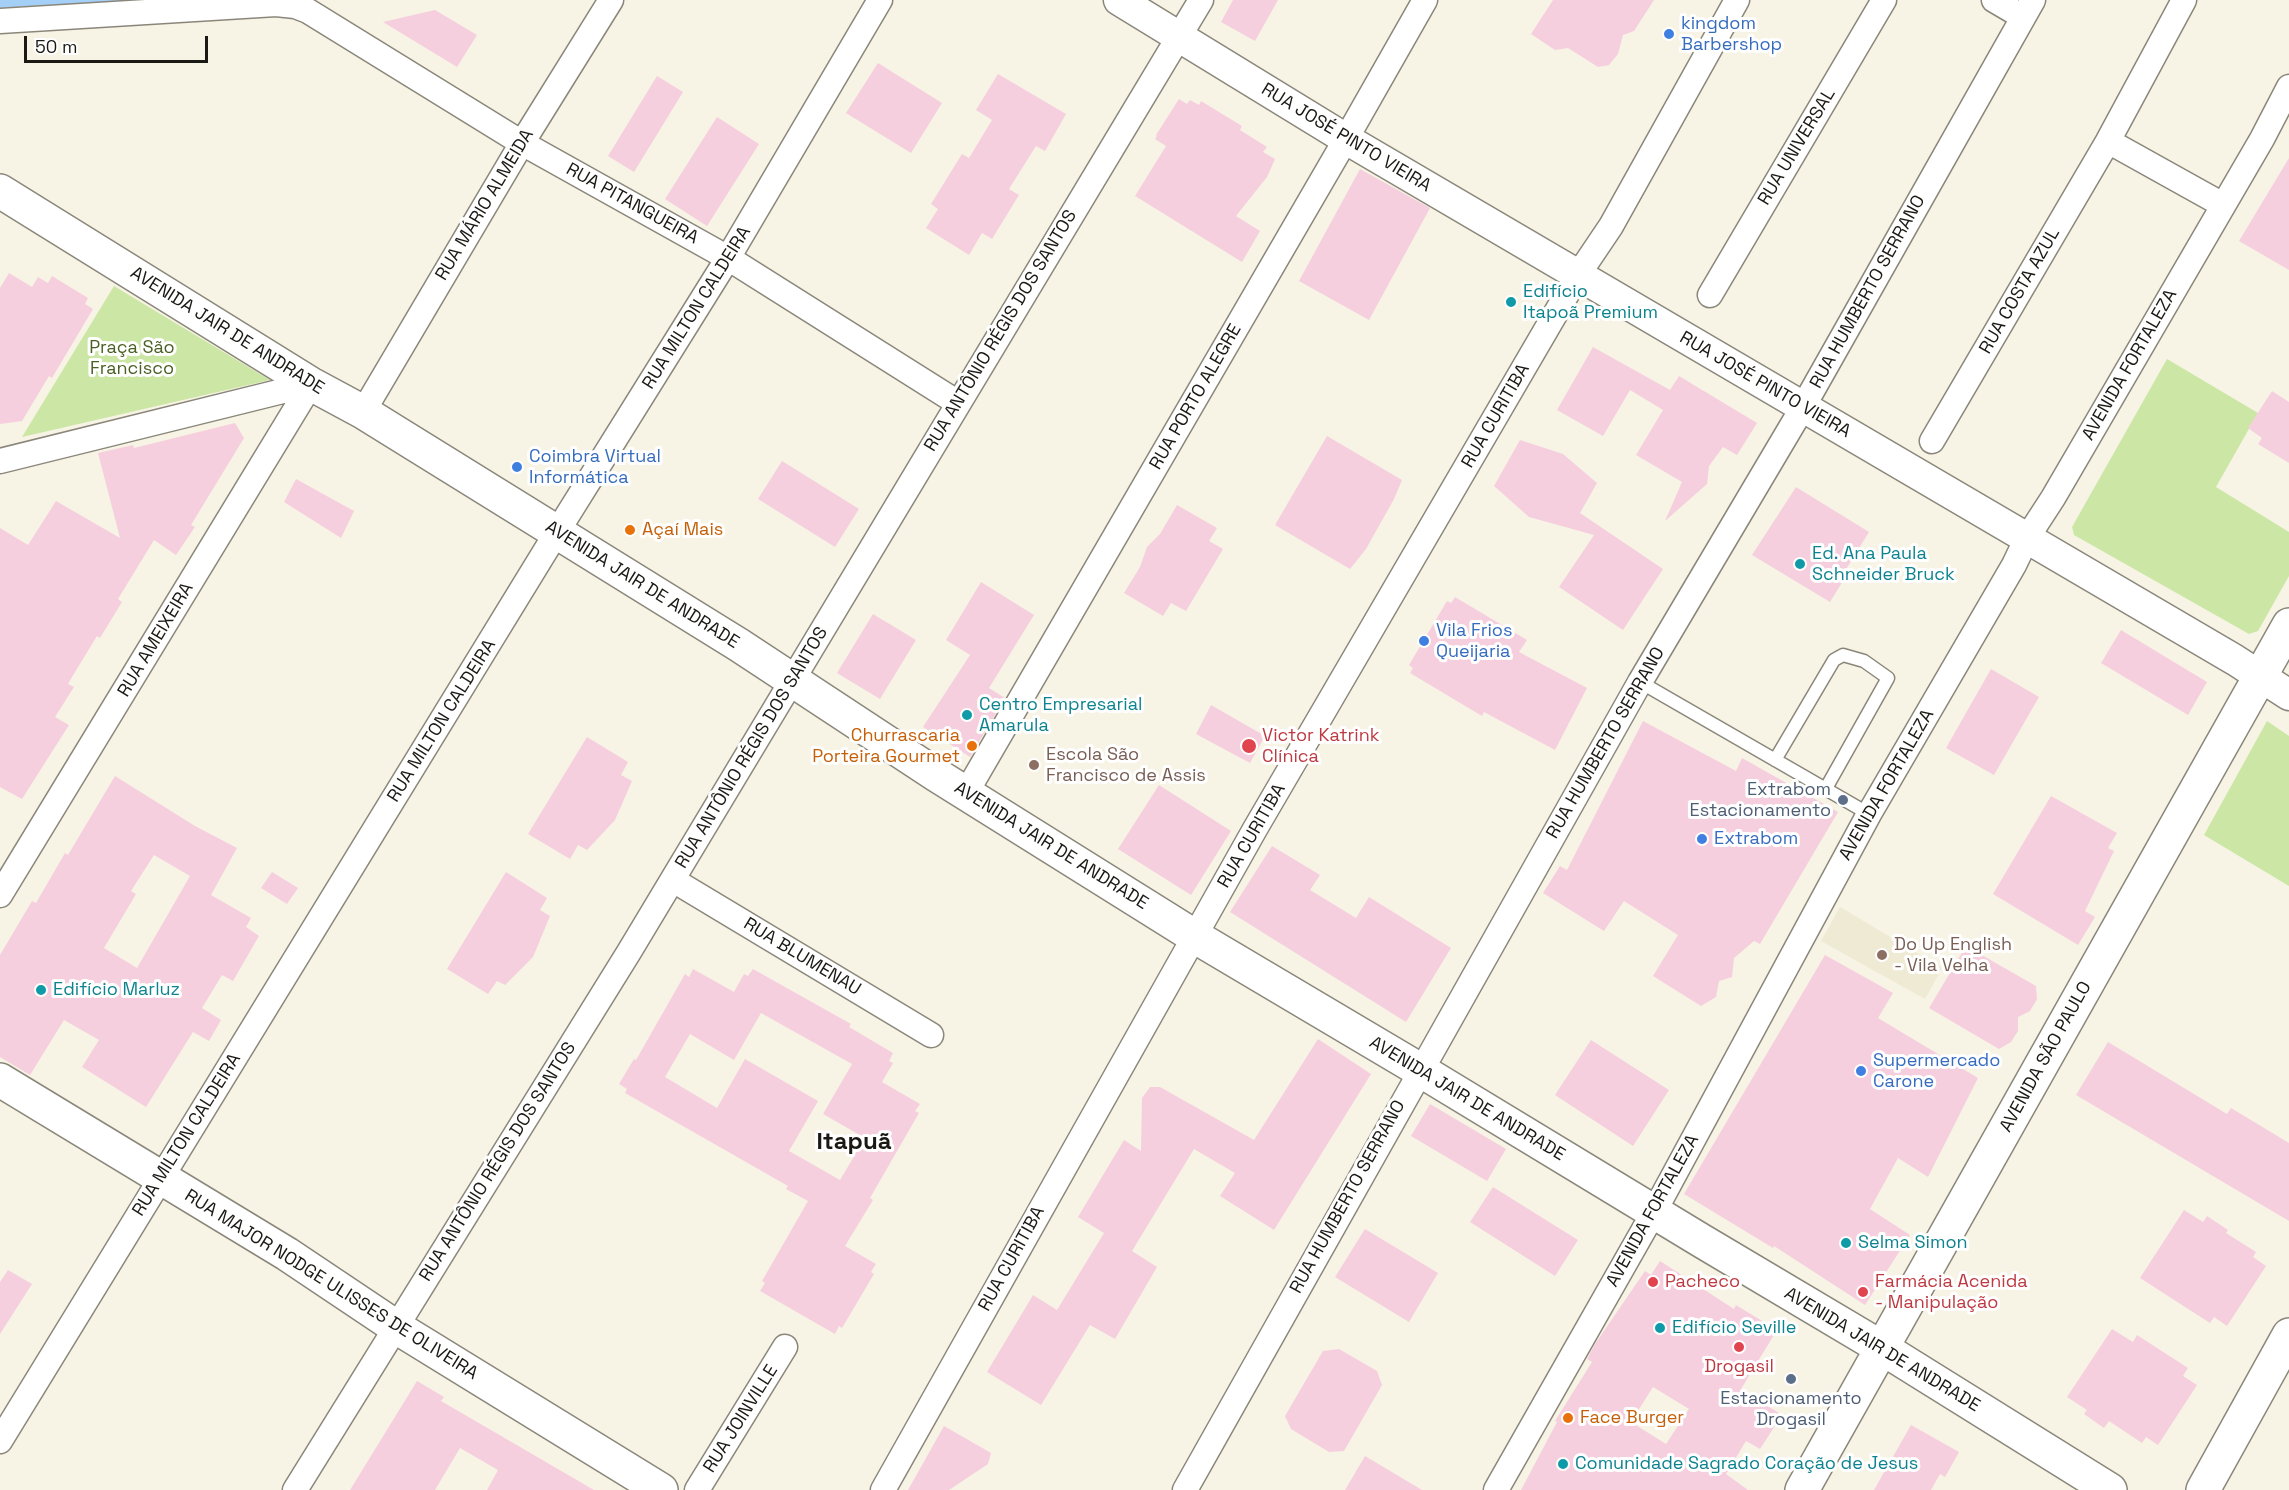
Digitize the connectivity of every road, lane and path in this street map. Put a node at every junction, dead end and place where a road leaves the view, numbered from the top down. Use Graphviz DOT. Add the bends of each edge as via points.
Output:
graph roads {
  1 [pos="611,0"];
  2 [pos="880,0"];
  3 [pos="1119,0"];
  4 [pos="1201,0"];
  5 [pos="1425,0"];
  6 [pos="1737,0"];
  7 [pos="1884,0"];
  8 [pos="1994,0"];
  9 [pos="2184,0"];
  10 [pos="2028,8"];
  11 [pos="0,21"];
  12 [pos="1178,36"];
  13 [pos="2289,87"];
  14 [pos="1346,139"];
  15 [pos="2108,141"];
  16 [pos="522,143"];
  17 [pos="0,191"];
  18 [pos="2223,205"];
  19 [pos="728,258"];
  20 [pos="1578,275"];
  21 [pos="1710,295"];
  22 [pos="311,384"];
  23 [pos="958,403"];
  24 [pos="1803,407"];
  25 [pos="363,412"];
  26 [pos="1932,441"];
  27 [pos="0,461"];
  28 [pos="557,532"];
  29 [pos="2027,538"];
  30 [pos="2289,625"];
  31 [pos="2261,675"];
  32 [pos="792,678"];
  33 [pos="1640,682"];
  34 [pos="2289,695"];
  35 [pos="1775,760"];
  36 [pos="1825,790"];
  37 [pos="966,793"];
  38 [pos="1869,814"];
  39 [pos="673,880"];
  40 [pos="0,895"];
  41 [pos="1194,936"];
  42 [pos="932,1035"];
  43 [pos="1420,1070"];
  44 [pos="0,1080"];
  45 [pos="161,1178"];
  46 [pos="1653,1212"];
  47 [pos="396,1327"];
  48 [pos="2289,1335"];
  49 [pos="785,1347"];
  50 [pos="1882,1348"];
  51 [pos="0,1441"];
  52 [pos="628,1482"];
  53 [pos="295,1490"];
  54 [pos="661,1490"];
  55 [pos="697,1490"];
  56 [pos="883,1490"];
  57 [pos="1185,1490"];
  58 [pos="1496,1490"];
  59 [pos="1803,1490"];
  60 [pos="2110,1490"];
  61 [pos="2203,1490"];
  1 -- 16 [label="street, RUA MÁRIO ALMEIDA"];
  2 -- 19 [label="street, RUA MILTON CALDEIRA"];
  3 -- 12 [label="street, RUA JOSÉ PINTO VIEIRA"];
  4 -- 12 [label="street, RUA ANTÔNIO RÉGIS DOS SANTOS"];
  5 -- 14 [label="street, RUA PORTO ALEGRE"];
  6 -- 20 [label="street, RUA CURITIBA" via="1611,226"];
  7 -- 21 [label="street, RUA UNIVERSAL"];
  8 -- 10 [label="street"];
  9 -- 15 [label="street, RUA COSTA AZUL"];
  10 -- 24 [label="street, RUA HUMBERTO SERRANO"];
  11 -- 16 [label="street, RUA PITANGUEIRA" via="276,4 304,9"];
  12 -- 14 [label="street, RUA JOSÉ PINTO VIEIRA"];
  12 -- 23 [label="street, RUA ANTÔNIO RÉGIS DOS SANTOS"];
  13 -- 18 [label="street, AVENIDA FORTALEZA"];
  14 -- 20 [label="street, RUA JOSÉ PINTO VIEIRA"];
  14 -- 37 [label="street, RUA PORTO ALEGRE"];
  15 -- 18 [label="street"];
  15 -- 26 [label="street, RUA COSTA AZUL"];
  16 -- 19 [label="street, RUA PITANGUEIRA"];
  16 -- 25 [label="street, RUA MÁRIO ALMEIDA"];
  17 -- 22 [label="main road, AVENIDA JAIR DE ANDRADE"];
  18 -- 29 [label="street, AVENIDA FORTALEZA"];
  19 -- 23 [label="street, RUA PITANGUEIRA"];
  19 -- 28 [label="street, RUA MILTON CALDEIRA"];
  20 -- 24 [label="street, RUA JOSÉ PINTO VIEIRA"];
  20 -- 41 [label="street, RUA CURITIBA"];
  22 -- 25 [label="main road, AVENIDA JAIR DE ANDRADE"];
  22 -- 27 [label="street"];
  22 -- 40 [label="street, RUA AMEIXEIRA"];
  23 -- 32 [label="street, RUA ANTÔNIO RÉGIS DOS SANTOS"];
  24 -- 29 [label="street, RUA JOSÉ PINTO VIEIRA"];
  24 -- 33 [label="street, RUA HUMBERTO SERRANO"];
  25 -- 28 [label="main road, AVENIDA JAIR DE ANDRADE"];
  28 -- 32 [label="main road, AVENIDA JAIR DE ANDRADE"];
  28 -- 45 [label="street, RUA MILTON CALDEIRA"];
  29 -- 31 [label="street, RUA JOSÉ PINTO VIEIRA"];
  29 -- 38 [label="street, AVENIDA FORTALEZA"];
  30 -- 31 [label="main road, AVENIDA SÃO PAULO"];
  31 -- 34 [label="street, RUA JOSÉ PINTO VIEIRA"];
  31 -- 50 [label="main road, AVENIDA SÃO PAULO"];
  32 -- 37 [label="main road, AVENIDA JAIR DE ANDRADE"];
  32 -- 39 [label="street, RUA ANTÔNIO RÉGIS DOS SANTOS"];
  33 -- 35 [label="lane"];
  33 -- 43 [label="street, RUA HUMBERTO SERRANO"];
  35 -- 36 [label="lane"];
  35 -- 36 [label="lane" via="1834,660 1843,655 1864,661 1888,678"];
  36 -- 38 [label="lane"];
  37 -- 41 [label="main road, AVENIDA JAIR DE ANDRADE"];
  38 -- 46 [label="street, AVENIDA FORTALEZA"];
  39 -- 42 [label="street, RUA BLUMENAU"];
  39 -- 47 [label="street, RUA ANTÔNIO RÉGIS DOS SANTOS"];
  41 -- 43 [label="main road, AVENIDA JAIR DE ANDRADE"];
  41 -- 56 [label="street, RUA CURITIBA"];
  43 -- 46 [label="main road, AVENIDA JAIR DE ANDRADE"];
  43 -- 57 [label="street, RUA HUMBERTO SERRANO"];
  44 -- 45 [label="main road, RUA MAJOR NODGE ULISSES DE OLIVEIRA"];
  45 -- 47 [label="main road, RUA MAJOR NODGE ULISSES DE OLIVEIRA" via="287,1254"];
  45 -- 51 [label="street, RUA MILTON CALDEIRA"];
  46 -- 50 [label="main road, AVENIDA JAIR DE ANDRADE"];
  46 -- 58 [label="street, AVENIDA FORTALEZA"];
  47 -- 52 [label="main road, RUA MAJOR NODGE ULISSES DE OLIVEIRA"];
  47 -- 53 [label="street, RUA ANTÔNIO RÉGIS DOS SANTOS"];
  48 -- 61 [label="main road"];
  49 -- 55 [label="street, RUA JOINVILLE"];
  50 -- 59 [label="main road, AVENIDA SÃO PAULO"];
  50 -- 60 [label="main road, AVENIDA JAIR DE ANDRADE"];
  52 -- 54 [label="main road, RUA MAJOR NODGE ULISSES DE OLIVEIRA"];
}
